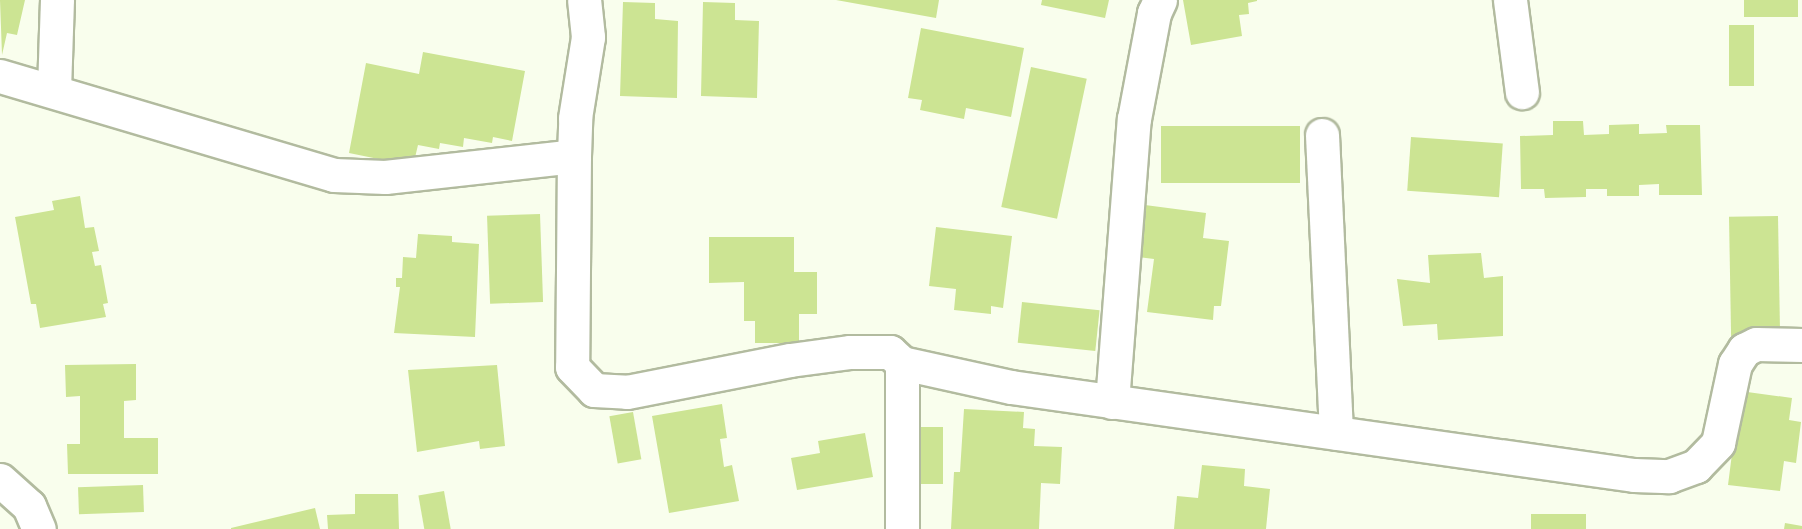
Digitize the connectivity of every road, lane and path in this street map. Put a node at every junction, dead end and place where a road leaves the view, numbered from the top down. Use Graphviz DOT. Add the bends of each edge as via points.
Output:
graph roads {
  1 [pos="57,0"];
  2 [pos="584,0"];
  3 [pos="1160,0"];
  4 [pos="1510,0"];
  5 [pos="0,76"];
  6 [pos="54,90"];
  7 [pos="1522,92"];
  8 [pos="1322,135"];
  9 [pos="574,156"];
  10 [pos="1802,345"];
  11 [pos="902,363"];
  12 [pos="1112,402"];
  13 [pos="1336,433"];
  14 [pos="0,480"];
  15 [pos="39,529"];
  16 [pos="902,529"];
  1 -- 6 [label="street"];
  2 -- 9 [label="street" via="588,37 575,118"];
  3 -- 12 [label="street" via="1154,13 1134,119"];
  4 -- 7 [label="street"];
  5 -- 6 [label="street"];
  6 -- 9 [label="street" via="334,175 385,177"];
  8 -- 13 [label="street"];
  9 -- 11 [label="street" via="572,367 594,390 627,392 850,352 890,352"];
  10 -- 13 [label="street" via="1756,344 1744,350 1735,363 1718,443 1696,466 1670,476 1634,475"];
  11 -- 12 [label="street" via="1011,387"];
  11 -- 16 [label="street"];
  12 -- 13 [label="street"];
  14 -- 15 [label="street" via="29,506"];
}
